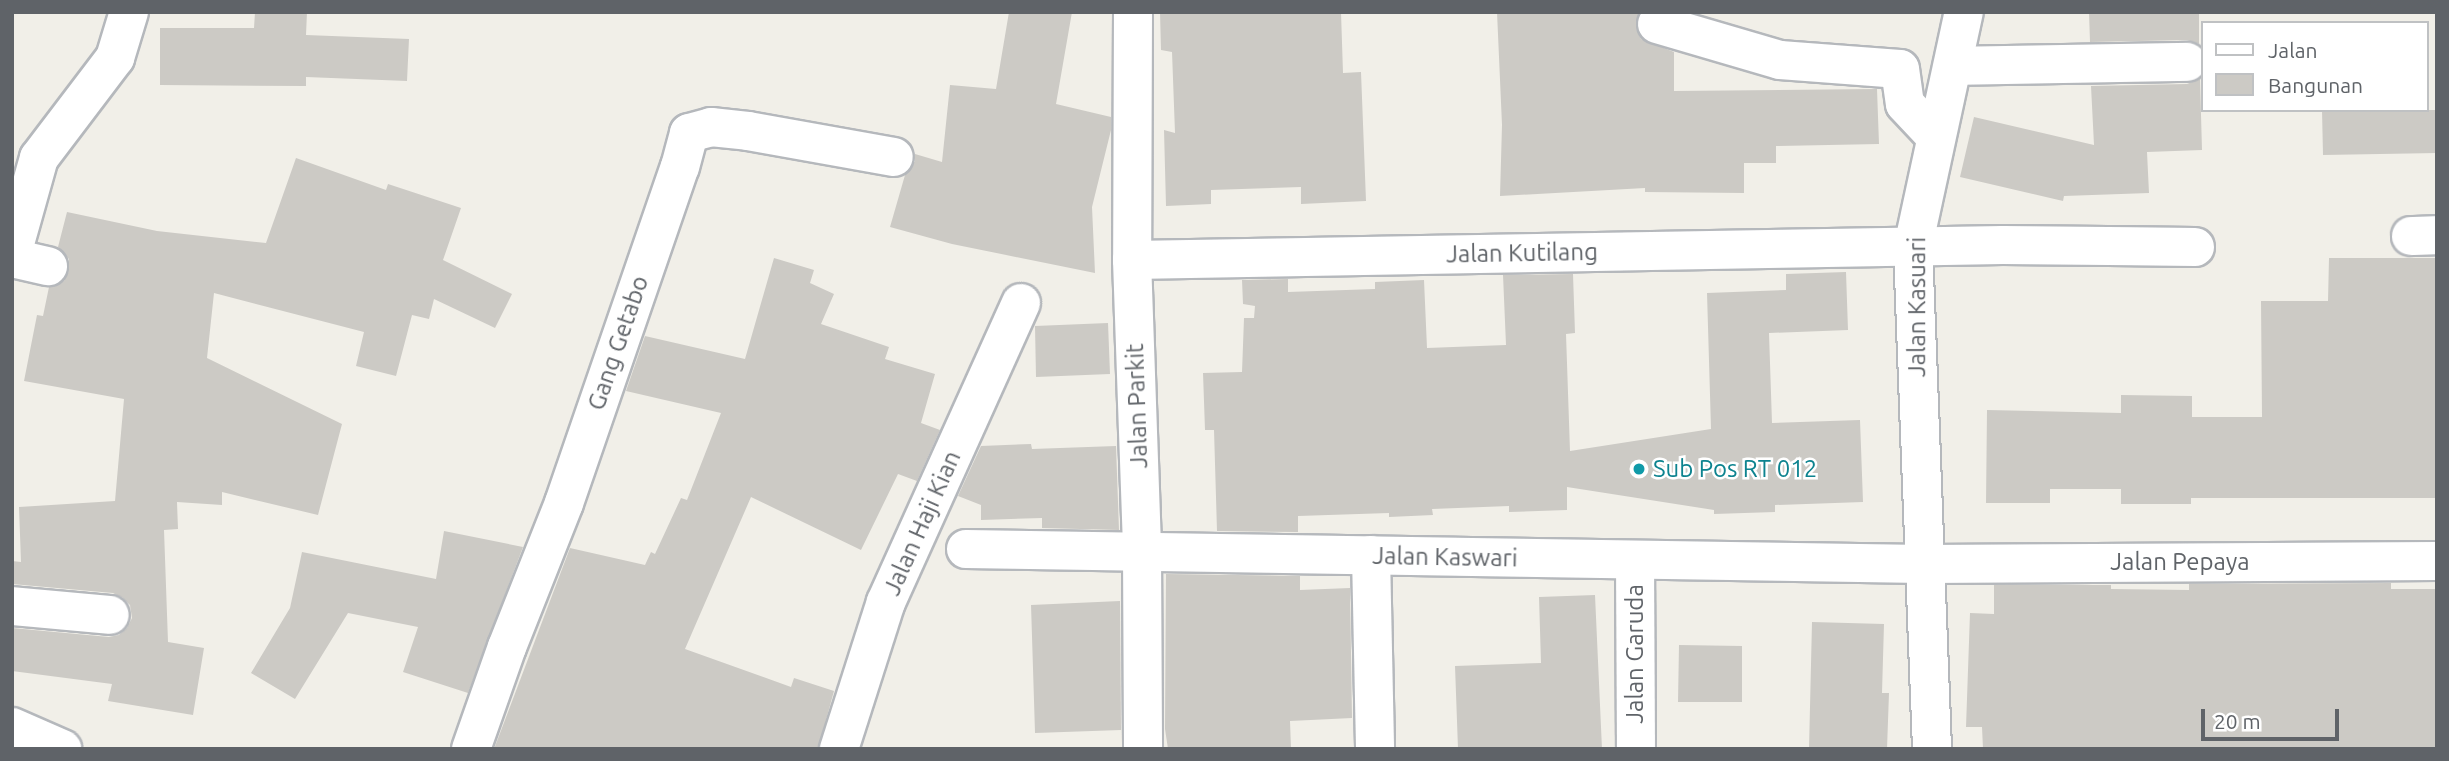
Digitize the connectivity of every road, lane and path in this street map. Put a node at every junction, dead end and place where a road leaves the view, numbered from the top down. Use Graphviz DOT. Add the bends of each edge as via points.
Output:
graph roads {
  1 [pos="129,12"];
  2 [pos="1133,12"];
  3 [pos="1964,12"];
  4 [pos="1657,24"];
  5 [pos="2188,62"];
  6 [pos="1953,66"];
  7 [pos="1935,136"];
  8 [pos="894,157"];
  9 [pos="22,182"];
  10 [pos="1913,247"];
  11 [pos="2196,247"];
  12 [pos="24,259"];
  13 [pos="1132,260"];
  14 [pos="1021,303"];
  15 [pos="966,549"];
  16 [pos="1142,552"];
  17 [pos="1371,555"];
  18 [pos="1635,560"];
  19 [pos="2437,561"];
  20 [pos="1924,564"];
  21 [pos="12,606"];
  22 [pos="110,615"];
  23 [pos="12,727"];
  24 [pos="62,749"];
  25 [pos="471,749"];
  26 [pos="839,749"];
  27 [pos="1143,749"];
  28 [pos="1375,749"];
  29 [pos="1636,749"];
  30 [pos="1932,749"];
  1 -- 9 [label="street" via="115,58"];
  2 -- 13 [label="street, Jalan Parkit"];
  3 -- 6 [label="street, Jalan Kasuari"];
  4 -- 7 [label="street" via="1780,60 1900,69 1905,104"];
  5 -- 6 [label="street"];
  6 -- 7 [label="street, Jalan Kasuari"];
  7 -- 10 [label="street, Jalan Kasuari"];
  8 -- 25 [label="street, Gang Getabo" via="748,131 711,127 689,133 564,503"];
  9 -- 12 [label="street"];
  10 -- 11 [label="street, Jalan Kutilang"];
  10 -- 13 [label="street, Jalan Kutilang"];
  10 -- 20 [label="street, Jalan Kasuari"];
  13 -- 16 [label="street, Jalan Parkit"];
  14 -- 26 [label="street, Jalan Haji Kian" via="886,602"];
  15 -- 16 [label="street, Jalan Kaswari"];
  16 -- 17 [label="street, Jalan Kaswari"];
  16 -- 27 [label="street, Jalan Parkit"];
  17 -- 18 [label="street, Jalan Kaswari"];
  17 -- 28 [label="street"];
  18 -- 20 [label="street, Jalan Kaswari"];
  18 -- 29 [label="street, Jalan Garuda"];
  19 -- 20 [label="street, Jalan Pepaya"];
  20 -- 30 [label="street, Jalan Kasuari"];
  21 -- 22 [label="street"];
  23 -- 24 [label="street"];
}
